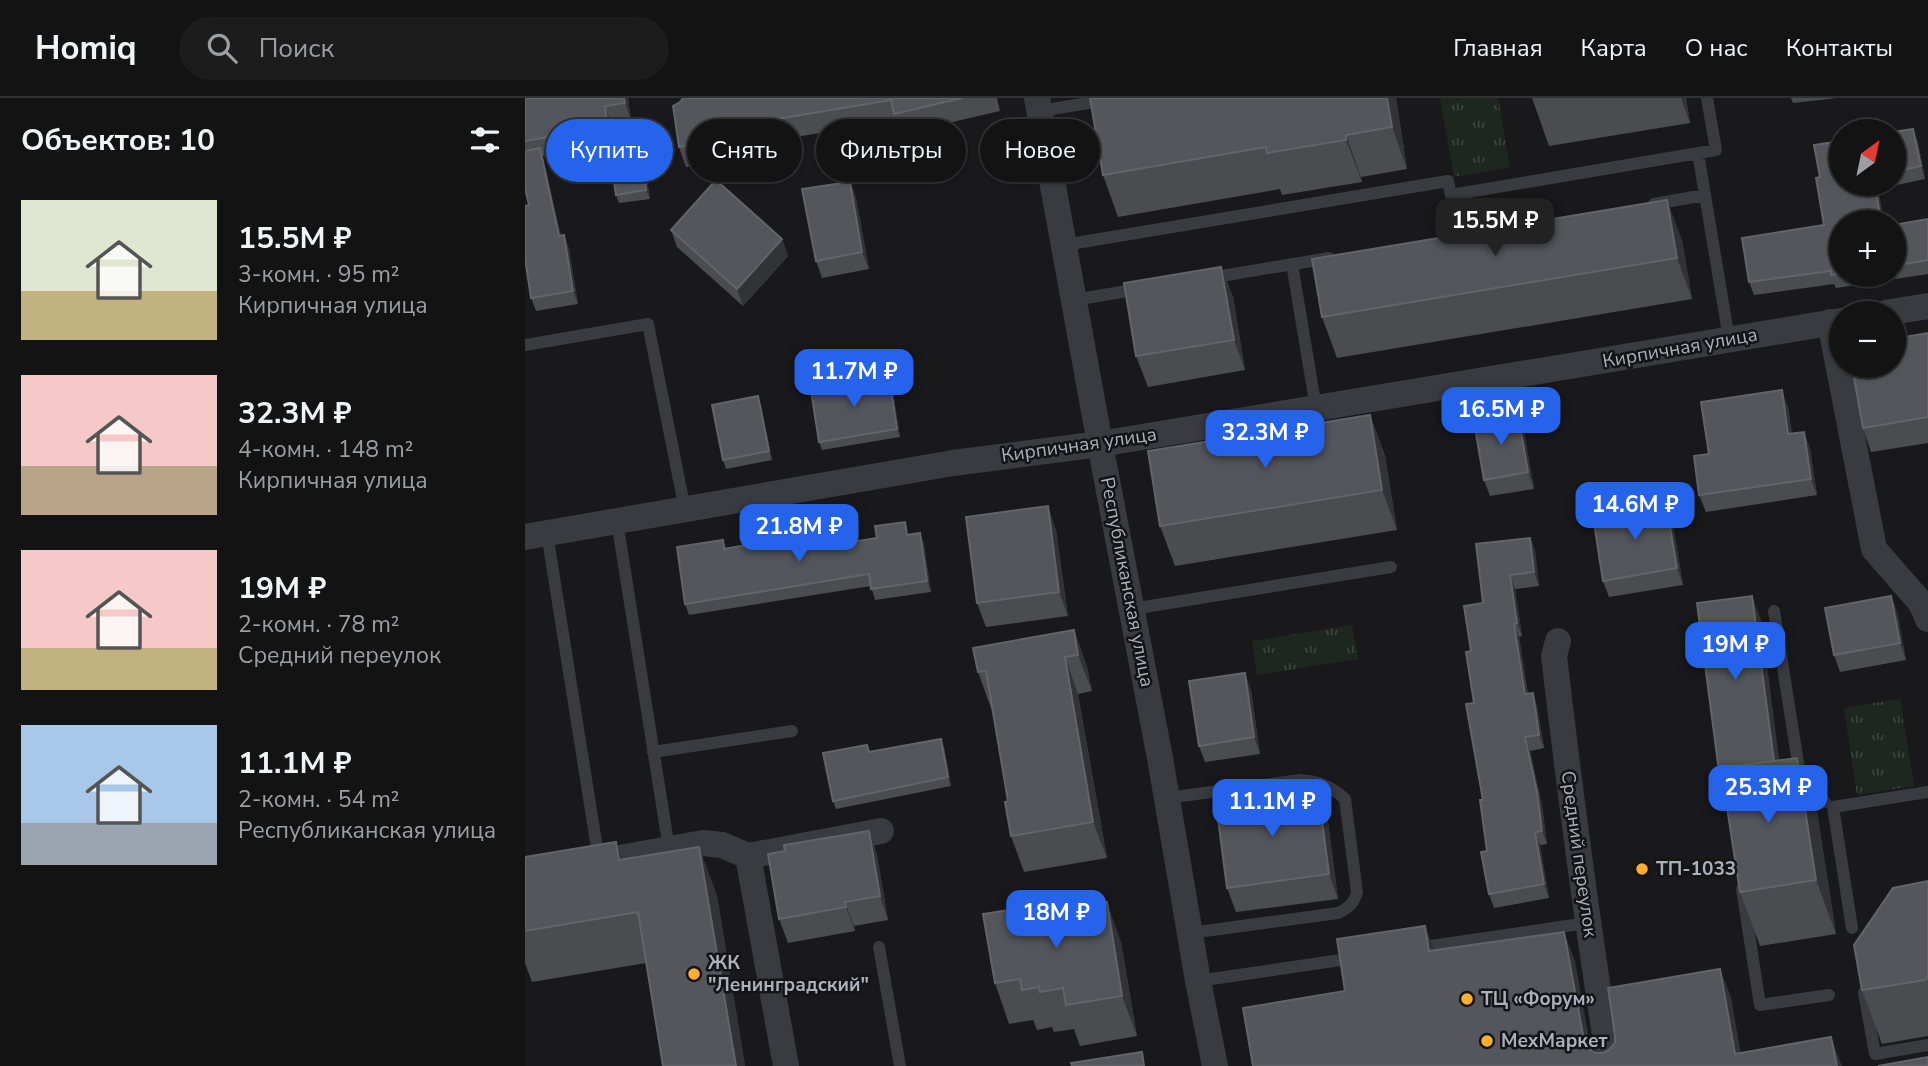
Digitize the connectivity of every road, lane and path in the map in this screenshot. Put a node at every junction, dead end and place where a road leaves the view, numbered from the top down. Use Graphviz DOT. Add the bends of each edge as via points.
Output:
graph roads {
  1 [pos="1118,98"];
  2 [pos="1707,98"];
  3 [pos="1038,105"];
  4 [pos="1698,153"];
  5 [pos="1705,195"];
  6 [pos="1636,207"];
  7 [pos="1064,245"];
  8 [pos="1347,255"];
  9 [pos="1292,264"];
  10 [pos="1201,279"];
  11 [pos="1149,288"];
  12 [pos="1074,300"];
  13 [pos="1928,306"];
  14 [pos="1906,310"];
  15 [pos="1829,322"];
  16 [pos="1729,339"];
  17 [pos="525,345"];
  18 [pos="1845,378"];
  19 [pos="1316,408"];
  20 [pos="1100,444"];
  21 [pos="685,510"];
  22 [pos="618,521"];
  23 [pos="536,535"];
  24 [pos="1391,567"];
  25 [pos="1132,609"];
  26 [pos="1774,611"];
  27 [pos="1928,619"];
  28 [pos="1558,641"];
  29 [pos="792,731"];
  30 [pos="653,752"];
  31 [pos="1928,792"];
  32 [pos="1167,798"];
  33 [pos="1828,804"];
  34 [pos="1783,807"];
  35 [pos="881,831"];
  36 [pos="669,849"];
  37 [pos="748,856"];
  38 [pos="599,862"];
  39 [pos="525,875"];
  40 [pos="1741,883"];
  41 [pos="1587,923"];
  42 [pos="1852,928"];
  43 [pos="1190,933"];
  44 [pos="879,947"];
  45 [pos="1400,951"];
  46 [pos="1373,955"];
  47 [pos="1878,973"];
  48 [pos="1199,981"];
  49 [pos="1829,995"];
  50 [pos="1928,1045"];
  51 [pos="786,1066"];
  52 [pos="900,1066"];
  53 [pos="1215,1066"];
  54 [pos="1609,1066"];
  1 -- 3 [label="lane"];
  2 -- 4 [label="lane" via="1716,150"];
  3 -- 7 [label="street, Республиканская улица"];
  4 -- 5 [label="lane"];
  4 -- 7 [label="lane" via="1451,195 1448,181"];
  5 -- 6 [label="lane"];
  5 -- 16 [label="lane"];
  7 -- 12 [label="street, Республиканская улица"];
  8 -- 9 [label="lane"];
  9 -- 10 [label="lane"];
  9 -- 19 [label="lane"];
  11 -- 12 [label="lane"];
  12 -- 20 [label="street, Республиканская улица"];
  13 -- 14 [label="street"];
  15 -- 16 [label="street, Кирпичная улица"];
  16 -- 19 [label="street, Кирпичная улица"];
  17 -- 21 [label="lane" via="648,324"];
  18 -- 27 [label="street" via="1874,549 1921,603"];
  19 -- 20 [label="street, Кирпичная улица"];
  20 -- 21 [label="street, Кирпичная улица" via="953,463"];
  20 -- 25 [label="street, Республиканская улица"];
  21 -- 22 [label="street, Кирпичная улица"];
  22 -- 23 [label="street, Кирпичная улица"];
  22 -- 30 [label="lane"];
  23 -- 38 [label="lane"];
  24 -- 25 [label="lane"];
  25 -- 32 [label="street, Республиканская улица"];
  26 -- 33 [label="lane" via="1802,788"];
  28 -- 41 [label="street, Средний переулок" via="1554,656"];
  29 -- 30 [label="lane"];
  30 -- 36 [label="lane"];
  31 -- 33 [label="lane"];
  32 -- 43 [label="street, Республиканская улица"];
  32 -- 43 [label="lane" via="1300,780 1327,785 1345,799 1357,892 1347,909"];
  33 -- 34 [label="lane"];
  33 -- 42 [label="lane"];
  35 -- 37 [label="street"];
  36 -- 37 [label="street" via="703,843 723,845"];
  36 -- 38 [label="street"];
  37 -- 51 [label="street"];
  38 -- 39 [label="street"];
  40 -- 49 [label="lane" via="1761,1005"];
  41 -- 45 [label="lane"];
  41 -- 54 [label="street, Средний переулок"];
  43 -- 48 [label="street, Республиканская улица"];
  44 -- 52 [label="lane"];
  46 -- 48 [label="lane"];
  47 -- 50 [label="lane" via="1864,993 1875,1054"];
  48 -- 53 [label="street, Республиканская улица"];
}
